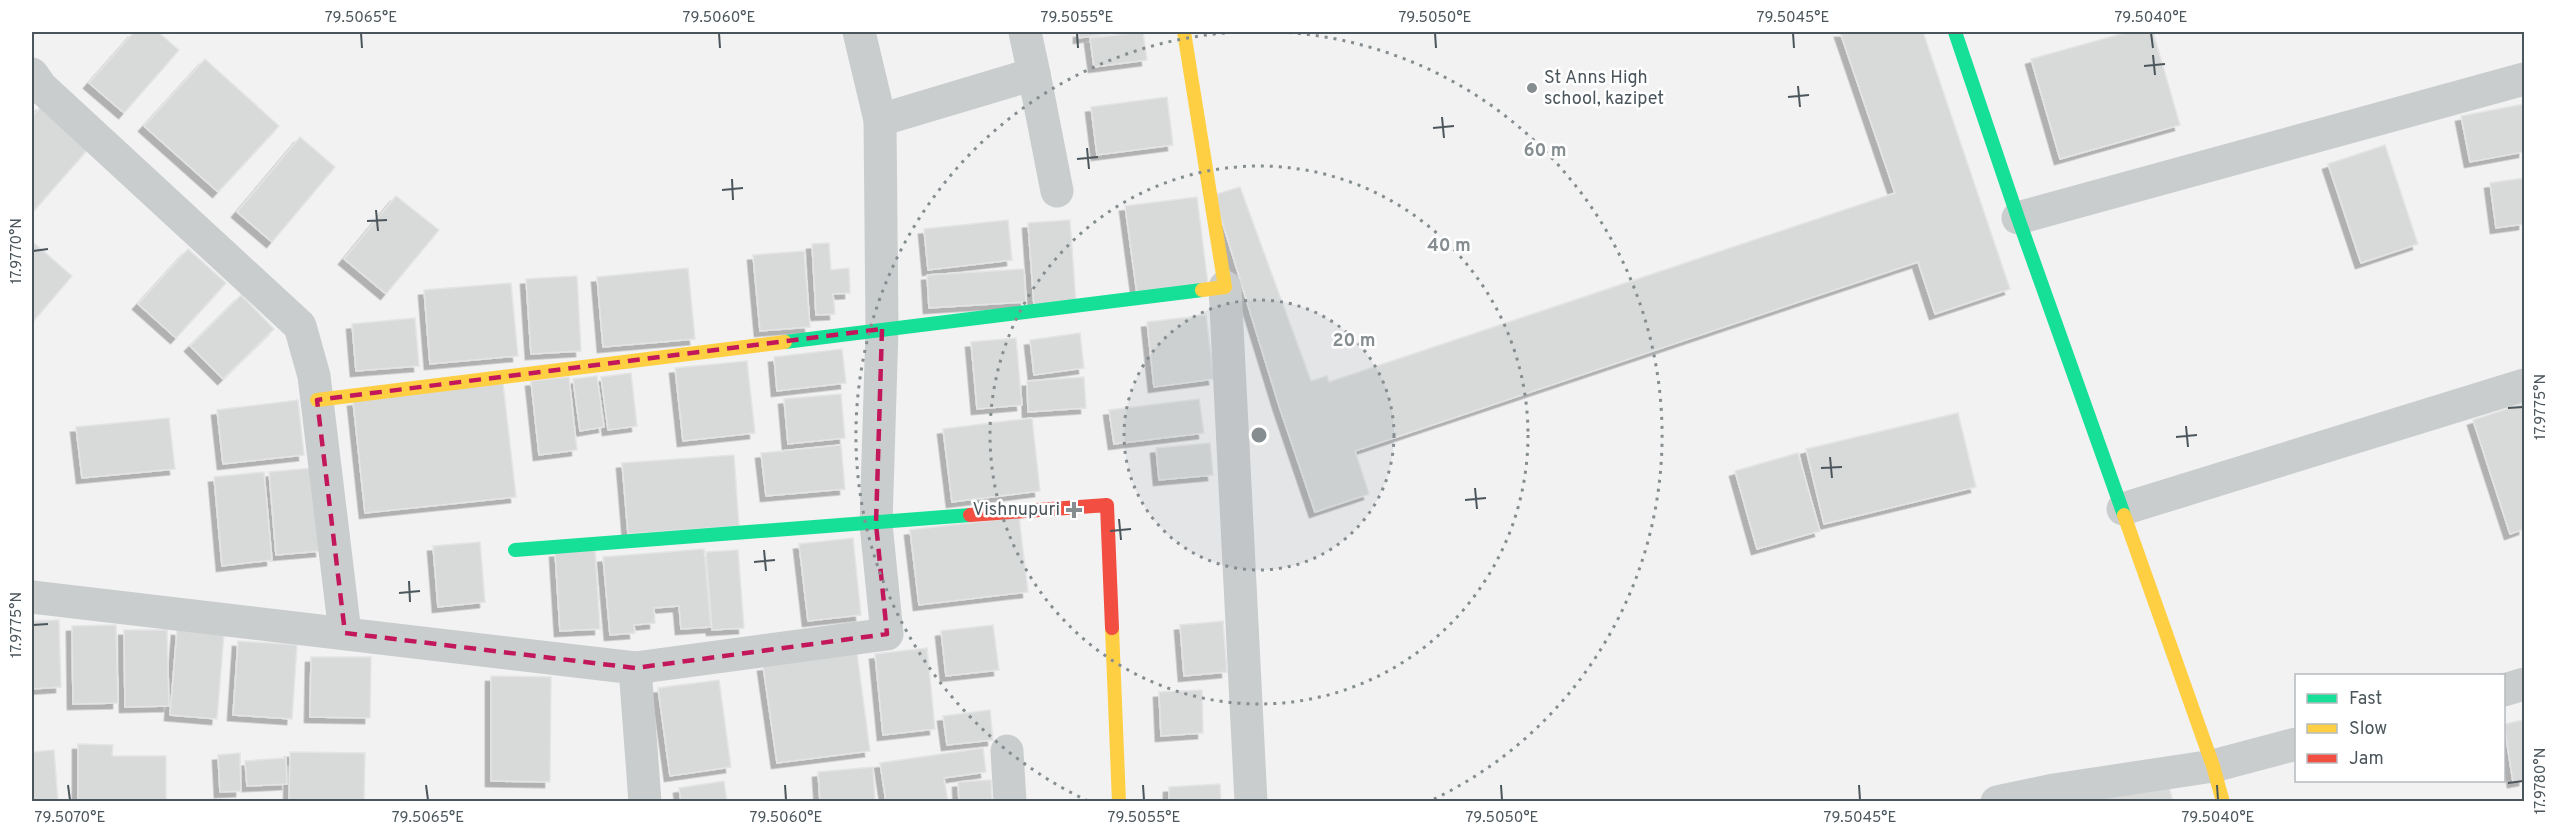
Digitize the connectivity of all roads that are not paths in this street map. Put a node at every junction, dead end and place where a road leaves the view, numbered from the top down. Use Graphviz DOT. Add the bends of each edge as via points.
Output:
graph roads {
  1 [pos="859,32"];
  2 [pos="1025,32"];
  3 [pos="1184,32"];
  4 [pos="1955,32"];
  5 [pos="1034,74"];
  6 [pos="2524,79"];
  7 [pos="35,86"];
  8 [pos="880,120"];
  9 [pos="1057,191"];
  10 [pos="2018,218"];
  11 [pos="1225,287"];
  12 [pos="882,329"];
  13 [pos="2524,384"];
  14 [pos="317,400"];
  15 [pos="2124,509"];
  16 [pos="876,524"];
  17 [pos="515,550"];
  18 [pos="32,597"];
  19 [pos="345,633"];
  20 [pos="635,668"];
  21 [pos="2524,684"];
  22 [pos="2505,690"];
  23 [pos="2295,744"];
  24 [pos="1007,751"];
  25 [pos="2213,766"];
  26 [pos="645,801"];
  27 [pos="1010,801"];
  28 [pos="1119,801"];
  29 [pos="1251,801"];
  30 [pos="1997,801"];
  31 [pos="2223,801"];
  1 -- 8 [label="street"];
  2 -- 5 [label="street"];
  3 -- 11 [label="street"];
  4 -- 10 [label="street"];
  5 -- 8 [label="street"];
  5 -- 9 [label="street"];
  6 -- 10 [label="street"];
  7 -- 14 [label="street" via="300,326"];
  8 -- 12 [label="street"];
  10 -- 15 [label="street"];
  11 -- 12 [label="street"];
  11 -- 29 [label="street"];
  12 -- 14 [label="street"];
  12 -- 16 [label="street"];
  13 -- 15 [label="street"];
  14 -- 19 [label="street"];
  15 -- 25 [label="street"];
  16 -- 17 [label="street"];
  16 -- 20 [label="street" via="887,634"];
  16 -- 28 [label="street" via="1107,505"];
  18 -- 19 [label="street"];
  19 -- 20 [label="street"];
  20 -- 26 [label="street"];
  21 -- 22 [label="street"];
  23 -- 25 [label="street"];
  24 -- 27 [label="street"];
  25 -- 30 [label="street"];
  25 -- 31 [label="street"];
}
